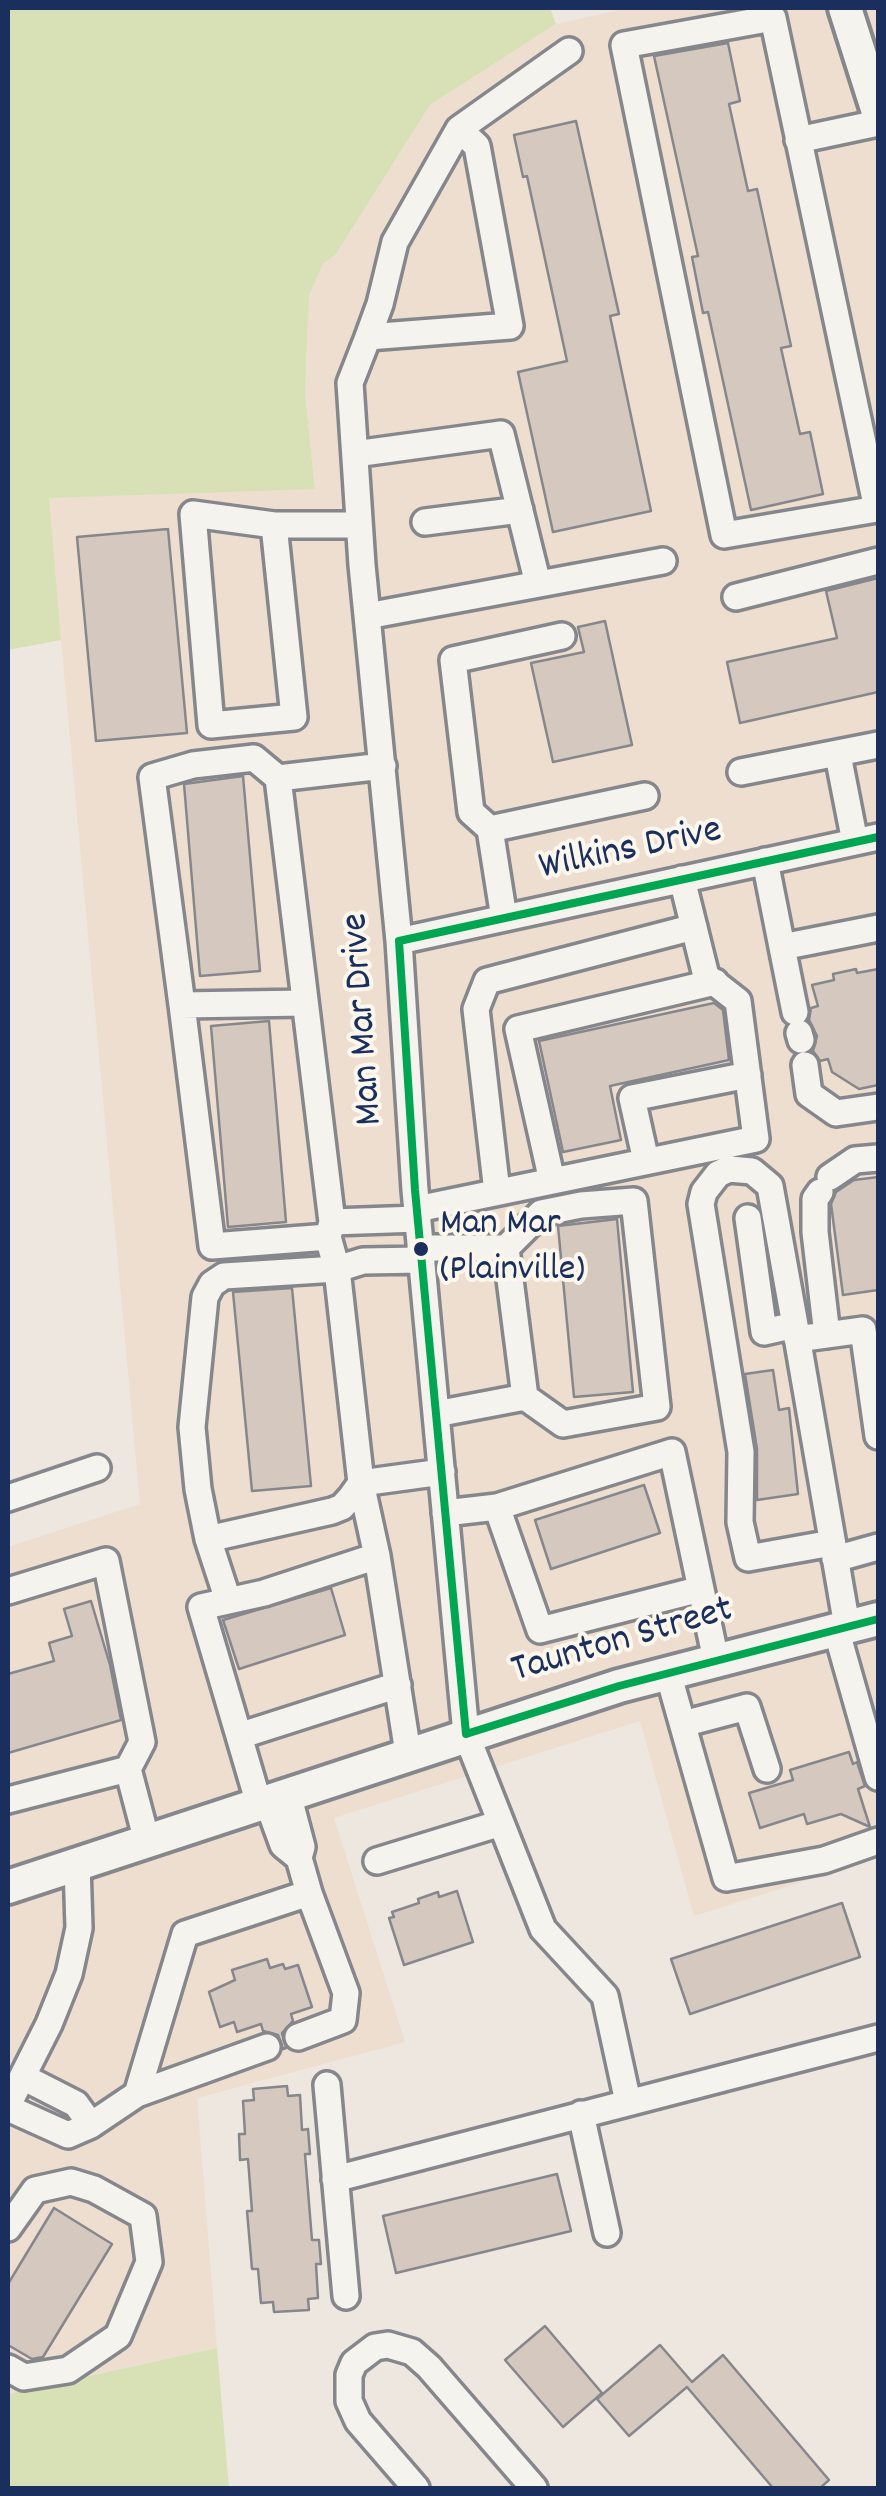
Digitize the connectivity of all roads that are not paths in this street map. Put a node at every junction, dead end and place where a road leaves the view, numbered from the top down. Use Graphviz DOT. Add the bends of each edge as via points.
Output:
graph roads {
  1 [pos="845,8"];
  2 [pos="569,50"];
  3 [pos="878,112"];
  4 [pos="878,123"];
  5 [pos="459,129"];
  6 [pos="798,140"];
  7 [pos="368,338"];
  8 [pos="354,454"];
  9 [pos="520,510"];
  10 [pos="425,522"];
  11 [pos="274,525"];
  12 [pos="359,525"];
  13 [pos="662,560"];
  14 [pos="878,561"];
  15 [pos="538,584"];
  16 [pos="736,597"];
  17 [pos="367,616"];
  18 [pos="562,636"];
  19 [pos="878,745"];
  20 [pos="838,755"];
  21 [pos="383,766"];
  22 [pos="741,772"];
  23 [pos="278,778"];
  24 [pos="646,796"];
  25 [pos="490,829"];
  26 [pos="867,839"];
  27 [pos="765,861"];
  28 [pos="682,879"];
  29 [pos="504,918"];
  30 [pos="694,927"];
  31 [pos="878,928"];
  32 [pos="399,940"];
  33 [pos="782,947"];
  34 [pos="715,982"];
  35 [pos="306,1003"];
  36 [pos="182,1004"];
  37 [pos="748,1074"];
  38 [pos="878,1107"];
  39 [pos="878,1158"];
  40 [pos="646,1161"];
  41 [pos="552,1181"];
  42 [pos="497,1192"];
  43 [pos="417,1214"];
  44 [pos="748,1218"];
  45 [pos="330,1230"];
  46 [pos="506,1248"];
  47 [pos="421,1254"];
  48 [pos="337,1269"];
  49 [pos="871,1329"];
  50 [pos="796,1332"];
  51 [pos="827,1335"];
  52 [pos="525,1397"];
  53 [pos="436,1414"];
  54 [pos="878,1436"];
  55 [pos="97,1468"];
  56 [pos="442,1472"];
  57 [pos="361,1483"];
  58 [pos="8,1498"];
  59 [pos="497,1506"];
  60 [pos="445,1513"];
  61 [pos="208,1539"];
  62 [pos="878,1547"];
  63 [pos="834,1551"];
  64 [pos="378,1556"];
  65 [pos="701,1589"];
  66 [pos="8,1591"];
  67 [pos="228,1600"];
  68 [pos="854,1625"];
  69 [pos="716,1660"];
  70 [pos="668,1673"];
  71 [pos="398,1684"];
  72 [pos="853,1689"];
  73 [pos="878,1700"];
  74 [pos="683,1724"];
  75 [pos="466,1734"];
  76 [pos="239,1736"];
  77 [pos="408,1753"];
  78 [pos="128,1769"];
  79 [pos="767,1769"];
  80 [pos="878,1777"];
  81 [pos="8,1800"];
  82 [pos="271,1800"];
  83 [pos="501,1823"];
  84 [pos="157,1838"];
  85 [pos="878,1841"];
  86 [pos="377,1861"];
  87 [pos="77,1864"];
  88 [pos="8,1887"];
  89 [pos="309,1893"];
  90 [pos="298,2037"];
  91 [pos="878,2038"];
  92 [pos="268,2047"];
  93 [pos="23,2077"];
  94 [pos="327,2084"];
  95 [pos="138,2094"];
  96 [pos="628,2102"];
  97 [pos="8,2106"];
  98 [pos="582,2114"];
  99 [pos="90,2125"];
  100 [pos="335,2179"];
  101 [pos="8,2228"];
  102 [pos="607,2233"];
  103 [pos="346,2296"];
  104 [pos="8,2368"];
  105 [pos="416,2488"];
  106 [pos="534,2488"];
  1 -- 3 [label="main road"];
  2 -- 5 [label="street"];
  4 -- 6 [label="street"];
  5 -- 7 [label="street, Man Mar Drive" via="395,242"];
  5 -- 7 [label="street" via="477,146 510,326"];
  6 -- 6 [label="street" via="876,509 724,535 624,45 773,18"];
  7 -- 8 [label="street, Man Mar Drive" via="350,383"];
  8 -- 9 [label="street" via="502,434"];
  8 -- 12 [label="street, Man Mar Drive"];
  9 -- 10 [label="street"];
  9 -- 15 [label="street"];
  11 -- 11 [label="street" via="193,514 212,725 294,716"];
  11 -- 12 [label="street"];
  12 -- 17 [label="street, Man Mar Drive"];
  13 -- 15 [label="street"];
  14 -- 16 [label="street"];
  15 -- 17 [label="street"];
  17 -- 21 [label="street, Man Mar Drive"];
  18 -- 25 [label="street" via="453,660 471,812"];
  19 -- 20 [label="street"];
  20 -- 22 [label="street"];
  20 -- 26 [label="street"];
  21 -- 23 [label="street"];
  21 -- 32 [label="street, Man Mar Drive"];
  23 -- 35 [label="street"];
  23 -- 36 [label="street" via="254,758 152,777"];
  24 -- 25 [label="street"];
  25 -- 29 [label="street"];
  26 -- 27 [label="street, Wilkins Drive"];
  27 -- 28 [label="street, Wilkins Drive"];
  27 -- 33 [label="street"];
  28 -- 29 [label="street, Wilkins Drive"];
  28 -- 30 [label="street"];
  29 -- 32 [label="street, Wilkins Drive"];
  30 -- 34 [label="street" via="706,976"];
  30 -- 42 [label="street" via="487,982 476,1009"];
  31 -- 33 [label="street"];
  32 -- 43 [label="street, Man Mar Drive"];
  33 -- 38 [label="street" via="809,1094 836,1113"];
  34 -- 37 [label="street" via="738,1001"];
  34 -- 41 [label="street" via="518,1030"];
  35 -- 36 [label="street"];
  35 -- 45 [label="street"];
  36 -- 45 [label="street" via="212,1246"];
  37 -- 40 [label="street" via="756,1138"];
  37 -- 40 [label="street" via="632,1098"];
  39 -- 51 [label="street" via="855,1160 815,1199"];
  40 -- 41 [label="street"];
  41 -- 42 [label="street"];
  42 -- 43 [label="street"];
  43 -- 45 [label="street"];
  43 -- 47 [label="street, Man Mar Drive"];
  44 -- 50 [label="street" via="764,1332"];
  45 -- 48 [label="street"];
  46 -- 47 [label="street"];
  46 -- 52 [label="street"];
  46 -- 52 [label="street" via="541,1213 634,1201 657,1407 563,1424"];
  47 -- 48 [label="street"];
  47 -- 53 [label="street, Man Mar Drive"];
  48 -- 57 [label="street"];
  48 -- 61 [label="street" via="224,1276 212,1284 202,1312 192,1428"];
  49 -- 51 [label="street"];
  49 -- 54 [label="street"];
  50 -- 51 [label="street"];
  50 -- 63 [label="street"];
  50 -- 63 [label="street" via="770,1186 752,1171 729,1169 704,1192 702,1204 741,1452 740,1522 748,1558"];
  52 -- 53 [label="street"];
  53 -- 56 [label="street, Man Mar Drive"];
  55 -- 58 [label="street"];
  56 -- 57 [label="street"];
  56 -- 60 [label="street, Man Mar Drive"];
  57 -- 61 [label="street" via="332,1511"];
  57 -- 64 [label="street"];
  59 -- 60 [label="street"];
  59 -- 65 [label="street" via="540,1630"];
  59 -- 65 [label="street" via="672,1452"];
  60 -- 75 [label="street, Man Mar Drive"];
  61 -- 67 [label="street"];
  62 -- 63 [label="street"];
  63 -- 68 [label="street"];
  64 -- 67 [label="street"];
  64 -- 71 [label="street"];
  65 -- 69 [label="street"];
  66 -- 78 [label="street" via="106,1561 142,1742"];
  67 -- 76 [label="street" via="201,1606"];
  68 -- 69 [label="main road, Taunton Street"];
  68 -- 72 [label="street"];
  69 -- 70 [label="main road, Taunton Street"];
  70 -- 74 [label="street"];
  70 -- 75 [label="main road, Taunton Street"];
  71 -- 76 [label="street"];
  71 -- 77 [label="street"];
  72 -- 73 [label="street"];
  72 -- 80 [label="street"];
  74 -- 79 [label="street" via="747,1707"];
  74 -- 85 [label="street" via="726,1878 824,1860"];
  75 -- 77 [label="main road, Taunton Street"];
  75 -- 83 [label="street, Man Mar Drive"];
  76 -- 82 [label="street"];
  77 -- 82 [label="main road, Taunton Street"];
  78 -- 81 [label="street"];
  78 -- 84 [label="street"];
  82 -- 84 [label="main road, Taunton Street"];
  82 -- 89 [label="street" via="302,1848"];
  83 -- 86 [label="street"];
  83 -- 96 [label="street, Man Mar Drive" via="543,1929 605,1996"];
  84 -- 87 [label="main road, Taunton Street"];
  87 -- 88 [label="main road, Taunton Street"];
  87 -- 93 [label="street" via="80,1928 69,1974"];
  89 -- 90 [label="street" via="346,1993 343,2020"];
  89 -- 95 [label="street" via="184,1934"];
  91 -- 96 [label="street"];
  92 -- 95 [label="street"];
  93 -- 97 [label="street"];
  93 -- 99 [label="street" via="76,2104"];
  94 -- 100 [label="street"];
  95 -- 99 [label="street"];
  96 -- 98 [label="street"];
  97 -- 99 [label="street" via="68,2135"];
  98 -- 100 [label="street"];
  98 -- 102 [label="street"];
  100 -- 103 [label="street"];
  101 -- 104 [label="street" via="35,2190 71,2182 144,2216 149,2262 118,2336 68,2370 24,2377"];
  105 -- 106 [label="street" via="358,2421 349,2401 354,2363 375,2347 401,2347 429,2367"];
}
